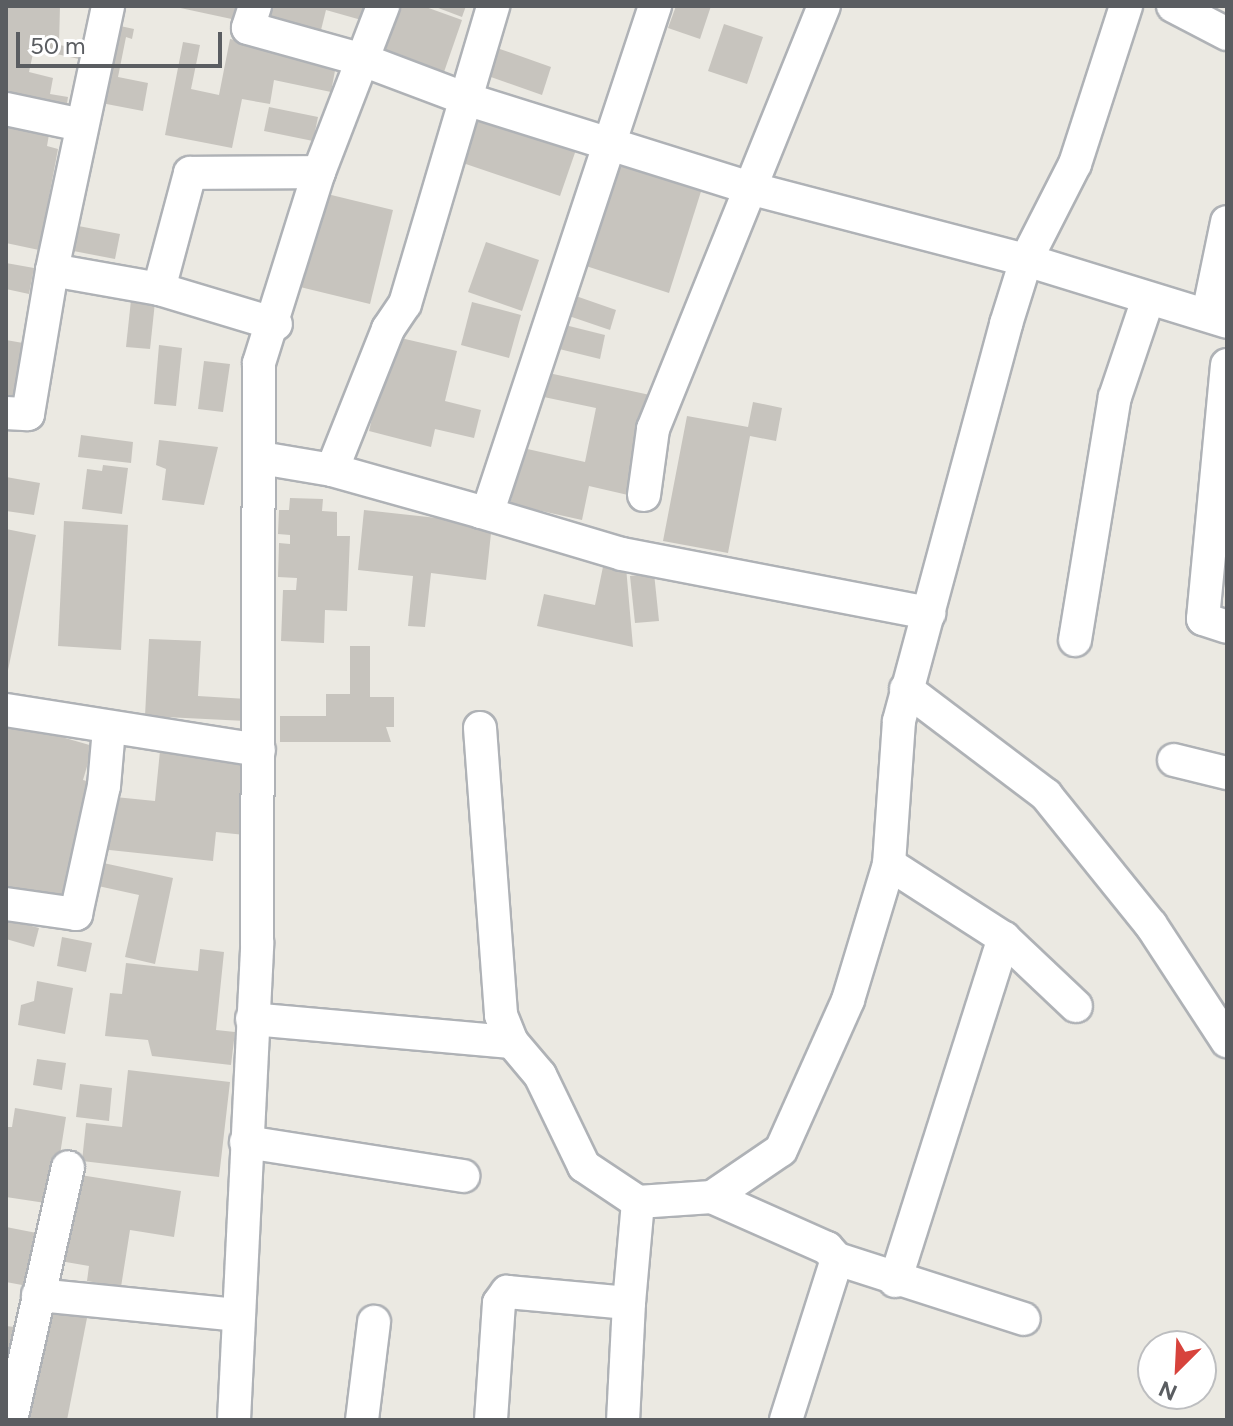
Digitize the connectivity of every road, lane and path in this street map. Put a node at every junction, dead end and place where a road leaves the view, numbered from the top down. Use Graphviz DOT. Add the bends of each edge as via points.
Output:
graph roads {
  1 [pos="108,6"];
  2 [pos="255,6"];
  3 [pos="383,6"];
  4 [pos="493,6"];
  5 [pos="655,6"];
  6 [pos="824,6"];
  7 [pos="1126,6"];
  8 [pos="1173,6"];
  9 [pos="1227,34"];
  10 [pos="363,60"];
  11 [pos="466,99"];
  12 [pos="6,109"];
  13 [pos="81,125"];
  14 [pos="608,143"];
  15 [pos="319,172"];
  16 [pos="753,189"];
  17 [pos="1227,222"];
  18 [pos="1026,260"];
  19 [pos="52,270"];
  20 [pos="159,289"];
  21 [pos="1147,302"];
  22 [pos="1217,318"];
  23 [pos="276,324"];
  24 [pos="1227,365"];
  25 [pos="6,413"];
  26 [pos="261,458"];
  27 [pos="332,470"];
  28 [pos="644,495"];
  29 [pos="481,512"];
  30 [pos="929,613"];
  31 [pos="1227,627"];
  32 [pos="1075,640"];
  33 [pos="906,689"];
  34 [pos="6,710"];
  35 [pos="480,728"];
  36 [pos="109,729"];
  37 [pos="259,750"];
  38 [pos="1174,760"];
  39 [pos="1227,773"];
  40 [pos="889,864"];
  41 [pos="6,904"];
  42 [pos="1004,938"];
  43 [pos="1076,1006"];
  44 [pos="252,1019"];
  45 [pos="1227,1041"];
  46 [pos="512,1042"];
  47 [pos="246,1142"];
  48 [pos="68,1167"];
  49 [pos="463,1176"];
  50 [pos="712,1197"];
  51 [pos="638,1202"];
  52 [pos="837,1259"];
  53 [pos="895,1281"];
  54 [pos="38,1295"];
  55 [pos="629,1303"];
  56 [pos="238,1315"];
  57 [pos="1024,1319"];
  58 [pos="374,1322"];
  59 [pos="11,1420"];
  60 [pos="234,1420"];
  61 [pos="362,1420"];
  62 [pos="491,1420"];
  63 [pos="623,1420"];
  64 [pos="786,1420"];
  1 -- 13 [label="street"];
  2 -- 10 [label="street" via="248,28"];
  3 -- 10 [label="street"];
  4 -- 11 [label="street"];
  5 -- 14 [label="street"];
  6 -- 16 [label="street"];
  7 -- 18 [label="street" via="1075,164"];
  8 -- 9 [label="street"];
  10 -- 11 [label="street"];
  10 -- 15 [label="street"];
  11 -- 14 [label="street"];
  11 -- 27 [label="street" via="405,304 388,329"];
  12 -- 13 [label="street"];
  13 -- 19 [label="street"];
  14 -- 16 [label="street"];
  14 -- 29 [label="street" via="494,499"];
  15 -- 20 [label="street" via="190,173"];
  15 -- 23 [label="street"];
  16 -- 18 [label="street"];
  16 -- 28 [label="street" via="653,429"];
  17 -- 22 [label="street"];
  18 -- 21 [label="street"];
  18 -- 30 [label="street"];
  19 -- 20 [label="street"];
  19 -- 25 [label="street" via="28,414"];
  20 -- 23 [label="street"];
  21 -- 22 [label="street"];
  21 -- 32 [label="street" via="1115,397"];
  23 -- 26 [label="street" via="259,363"];
  24 -- 31 [label="street" via="1203,619"];
  26 -- 27 [label="street"];
  26 -- 37 [label="street"];
  27 -- 29 [label="street"];
  29 -- 30 [label="street" via="622,554"];
  30 -- 33 [label="street"];
  33 -- 40 [label="street"];
  33 -- 45 [label="street" via="1046,795 1151,925"];
  34 -- 36 [label="street"];
  35 -- 46 [label="street" via="495,980"];
  36 -- 37 [label="street"];
  36 -- 41 [label="street" via="104,786 76,914"];
  37 -- 44 [label="street"];
  38 -- 39 [label="street"];
  40 -- 42 [label="street"];
  40 -- 50 [label="street" via="848,1000 789,1140"];
  42 -- 43 [label="street"];
  42 -- 53 [label="street"];
  44 -- 46 [label="street"];
  44 -- 47 [label="street"];
  46 -- 51 [label="street" via="540,1075 584,1166"];
  47 -- 49 [label="street"];
  47 -- 56 [label="street"];
  48 -- 54 [label="street"];
  50 -- 51 [label="street"];
  50 -- 52 [label="street" via="827,1248"];
  51 -- 55 [label="street"];
  52 -- 53 [label="street"];
  52 -- 64 [label="street"];
  53 -- 57 [label="street"];
  54 -- 56 [label="street"];
  54 -- 59 [label="street"];
  55 -- 62 [label="street" via="507,1292 499,1303"];
  55 -- 63 [label="street"];
  56 -- 60 [label="street"];
  58 -- 61 [label="street"];
}
